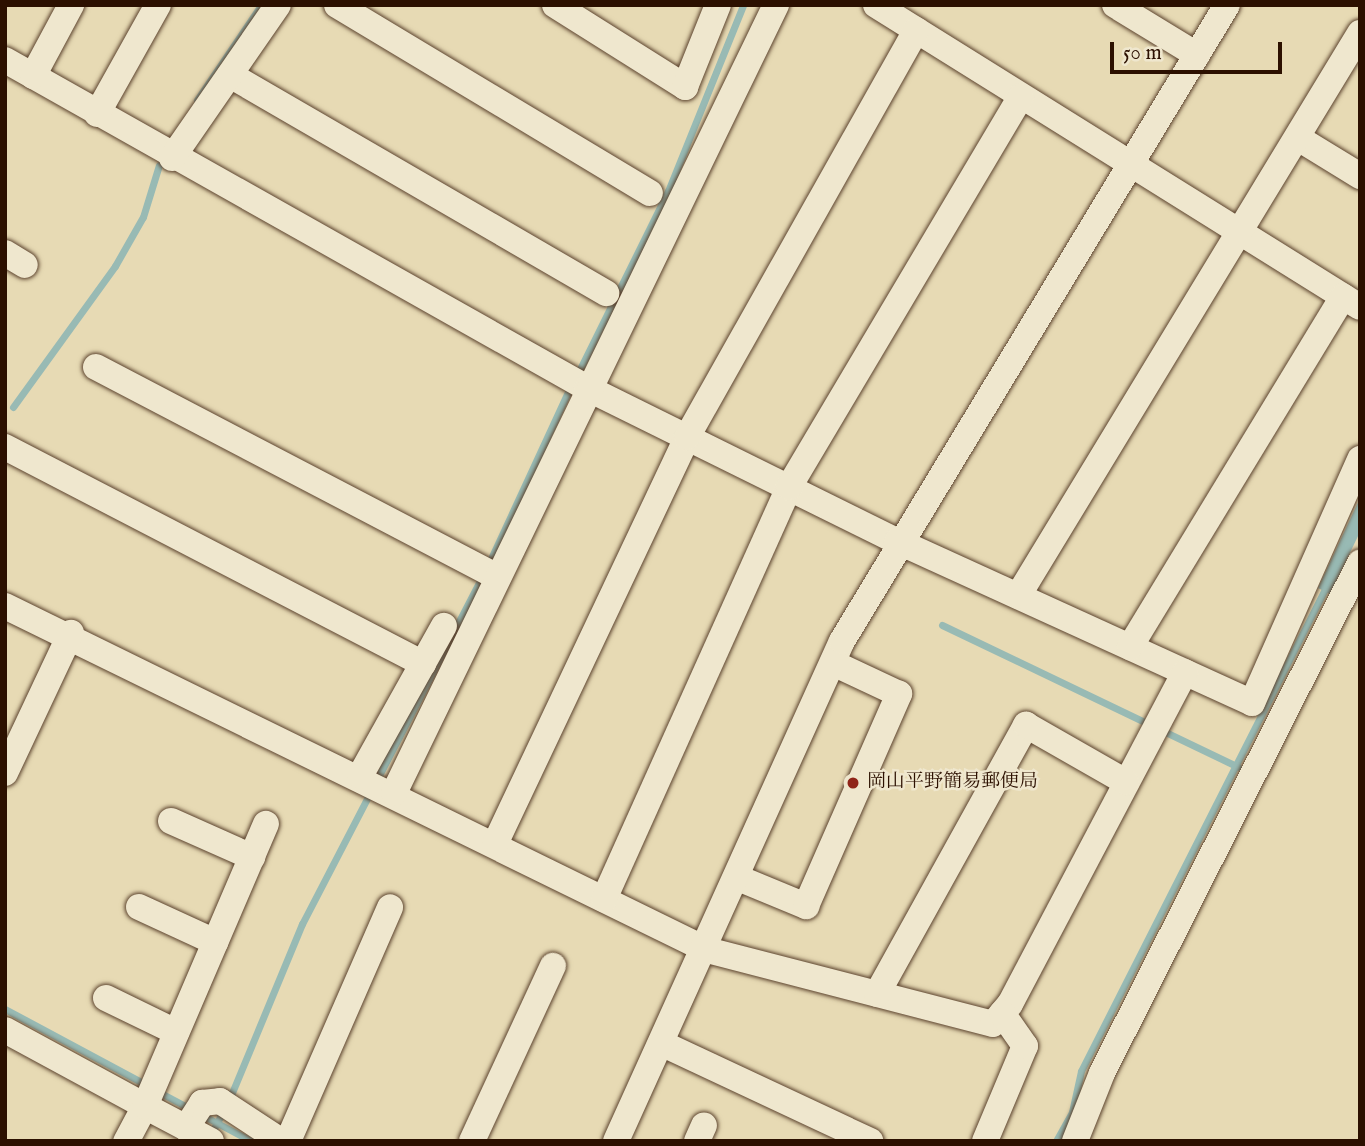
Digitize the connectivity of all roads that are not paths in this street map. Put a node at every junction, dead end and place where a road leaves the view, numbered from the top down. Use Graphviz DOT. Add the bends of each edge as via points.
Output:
graph roads {
  1 [pos="71,5"];
  2 [pos="158,5"];
  3 [pos="278,5"];
  4 [pos="337,5"];
  5 [pos="555,5"];
  6 [pos="718,5"];
  7 [pos="776,5"];
  8 [pos="876,5"];
  9 [pos="1115,5"];
  10 [pos="1227,5"];
  11 [pos="916,30"];
  12 [pos="1356,45"];
  13 [pos="1197,55"];
  14 [pos="5,60"];
  15 [pos="230,75"];
  16 [pos="33,76"];
  17 [pos="1021,97"];
  18 [pos="97,114"];
  19 [pos="1298,138"];
  20 [pos="172,159"];
  21 [pos="1131,167"];
  22 [pos="1360,176"];
  23 [pos="650,193"];
  24 [pos="1238,233"];
  25 [pos="606,293"];
  26 [pos="1351,302"];
  27 [pos="96,367"];
  28 [pos="577,382"];
  29 [pos="687,437"];
  30 [pos="5,447"];
  31 [pos="1360,459"];
  32 [pos="789,487"];
  33 [pos="897,541"];
  34 [pos="1360,563"];
  35 [pos="488,573"];
  36 [pos="1018,596"];
  37 [pos="5,606"];
  38 [pos="444,626"];
  39 [pos="71,634"];
  40 [pos="1130,647"];
  41 [pos="832,663"];
  42 [pos="423,664"];
  43 [pos="1185,672"];
  44 [pos="5,773"];
  45 [pos="1126,782"];
  46 [pos="377,785"];
  47 [pos="171,821"];
  48 [pos="266,824"];
  49 [pos="495,844"];
  50 [pos="252,857"];
  51 [pos="738,878"];
  52 [pos="604,899"];
  53 [pos="139,907"];
  54 [pos="390,907"];
  55 [pos="215,942"];
  56 [pos="707,950"];
  57 [pos="553,966"];
  58 [pos="877,994"];
  59 [pos="106,998"];
  60 [pos="1002,1013"];
  61 [pos="5,1030"];
  62 [pos="176,1032"];
  63 [pos="663,1044"];
  64 [pos="150,1093"];
  65 [pos="205,1120"];
  66 [pos="126,1141"];
  67 [pos="281,1141"];
  68 [pos="288,1141"];
  69 [pos="472,1141"];
  70 [pos="616,1141"];
  71 [pos="870,1141"];
  72 [pos="985,1141"];
  73 [pos="1075,1141"];
  1 -- 16 [label="street"];
  2 -- 18 [label="street"];
  3 -- 15 [label="street"];
  4 -- 23 [label="street"];
  5 -- 6 [label="street" via="685,87"];
  7 -- 28 [label="street"];
  8 -- 11 [label="street"];
  9 -- 13 [label="street"];
  10 -- 13 [label="street"];
  11 -- 17 [label="street"];
  11 -- 29 [label="street"];
  12 -- 19 [label="street"];
  13 -- 21 [label="street"];
  14 -- 16 [label="street"];
  15 -- 20 [label="street"];
  15 -- 25 [label="street"];
  16 -- 18 [label="street"];
  17 -- 21 [label="street"];
  17 -- 32 [label="street"];
  18 -- 20 [label="street"];
  19 -- 22 [label="street"];
  19 -- 24 [label="street"];
  20 -- 28 [label="street"];
  21 -- 24 [label="street"];
  21 -- 33 [label="street"];
  24 -- 26 [label="street"];
  24 -- 36 [label="street"];
  26 -- 40 [label="street"];
  27 -- 35 [label="street"];
  28 -- 29 [label="street"];
  28 -- 35 [label="street"];
  29 -- 32 [label="street"];
  29 -- 49 [label="street"];
  30 -- 42 [label="street"];
  31 -- 43 [label="street" via="1252,703"];
  32 -- 33 [label="street"];
  32 -- 52 [label="street"];
  33 -- 36 [label="street"];
  33 -- 41 [label="street"];
  34 -- 73 [label="street" via="1102,1073"];
  35 -- 46 [label="street"];
  36 -- 40 [label="street"];
  37 -- 39 [label="street"];
  38 -- 42 [label="street"];
  39 -- 44 [label="street"];
  39 -- 46 [label="street"];
  40 -- 43 [label="street"];
  41 -- 51 [label="street"];
  41 -- 51 [label="street" via="899,694 806,906"];
  42 -- 46 [label="street"];
  43 -- 45 [label="street"];
  45 -- 58 [label="street" via="1026,724"];
  45 -- 60 [label="street"];
  46 -- 49 [label="street"];
  47 -- 50 [label="street"];
  48 -- 50 [label="street"];
  49 -- 52 [label="street"];
  50 -- 55 [label="street"];
  51 -- 56 [label="street"];
  52 -- 56 [label="street"];
  53 -- 55 [label="street"];
  54 -- 68 [label="street"];
  55 -- 62 [label="street"];
  56 -- 58 [label="street"];
  56 -- 63 [label="street"];
  57 -- 69 [label="street"];
  58 -- 60 [label="street" via="993,1024"];
  59 -- 62 [label="street"];
  60 -- 72 [label="street" via="1025,1046"];
  61 -- 64 [label="street"];
  62 -- 64 [label="street"];
  63 -- 70 [label="street"];
  63 -- 71 [label="street"];
  64 -- 65 [label="street"];
  64 -- 66 [label="street"];
  65 -- 67 [label="street"];
}
